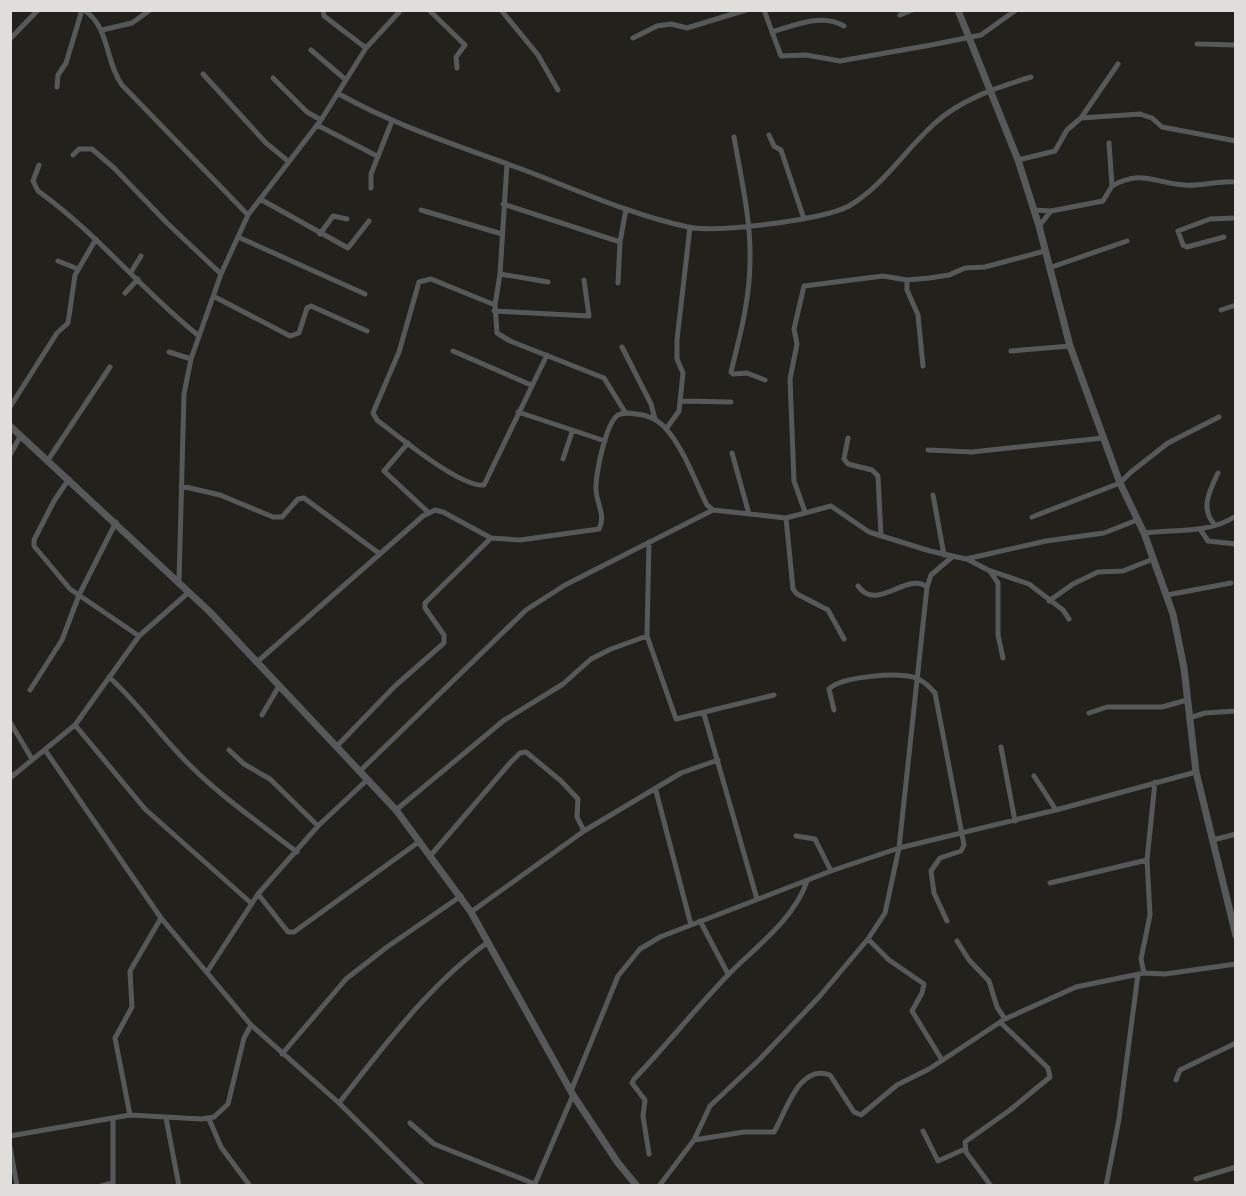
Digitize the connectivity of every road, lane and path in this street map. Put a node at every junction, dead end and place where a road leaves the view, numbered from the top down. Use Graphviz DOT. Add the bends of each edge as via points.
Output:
graph roads {
  1 [pos="38,10"];
  2 [pos="83,10"];
  3 [pos="150,10"];
  4 [pos="323,10"];
  5 [pos="400,10"];
  6 [pos="429,10"];
  7 [pos="501,10"];
  8 [pos="746,10"];
  9 [pos="764,10"];
  10 [pos="912,10"];
  11 [pos="958,10"];
  12 [pos="1016,10"];
  13 [pos="900,15"];
  14 [pos="844,26"];
  15 [pos="102,30"];
  16 [pos="772,32"];
  17 [pos="968,37"];
  18 [pos="633,38"];
  19 [pos="10,39"];
  20 [pos="1197,45"];
  21 [pos="1236,45"];
  22 [pos="366,48"];
  23 [pos="311,50"];
  24 [pos="1118,64"];
  25 [pos="457,68"];
  26 [pos="203,74"];
  27 [pos="1031,77"];
  28 [pos="273,78"];
  29 [pos="346,80"];
  30 [pos="57,87"];
  31 [pos="991,89"];
  32 [pos="558,90"];
  33 [pos="339,94"];
  34 [pos="1081,118"];
  35 [pos="392,121"];
  36 [pos="319,123"];
  37 [pos="769,135"];
  38 [pos="734,137"];
  39 [pos="1236,141"];
  40 [pos="1109,143"];
  41 [pos="73,155"];
  42 [pos="377,156"];
  43 [pos="1018,160"];
  44 [pos="288,161"];
  45 [pos="507,164"];
  46 [pos="39,165"];
  47 [pos="1236,182"];
  48 [pos="1112,186"];
  49 [pos="371,188"];
  50 [pos="260,199"];
  51 [pos="503,204"];
  52 [pos="626,209"];
  53 [pos="421,210"];
  54 [pos="1034,210"];
  55 [pos="1051,211"];
  56 [pos="248,214"];
  57 [pos="1236,218"];
  58 [pos="347,219"];
  59 [pos="804,219"];
  60 [pos="369,221"];
  61 [pos="749,225"];
  62 [pos="1039,226"];
  63 [pos="690,227"];
  64 [pos="320,234"];
  65 [pos="502,234"];
  66 [pos="238,237"];
  67 [pos="1224,237"];
  68 [pos="96,239"];
  69 [pos="620,242"];
  70 [pos="1127,242"];
  71 [pos="1045,251"];
  72 [pos="141,256"];
  73 [pos="58,261"];
  74 [pos="78,268"];
  75 [pos="1049,268"];
  76 [pos="131,272"];
  77 [pos="221,274"];
  78 [pos="500,274"];
  79 [pos="138,279"];
  80 [pos="584,280"];
  81 [pos="907,280"];
  82 [pos="548,282"];
  83 [pos="618,283"];
  84 [pos="125,292"];
  85 [pos="365,294"];
  86 [pos="215,297"];
  87 [pos="1236,305"];
  88 [pos="494,308"];
  89 [pos="1221,310"];
  90 [pos="367,331"];
  91 [pos="199,336"];
  92 [pos="1070,346"];
  93 [pos="622,347"];
  94 [pos="453,351"];
  95 [pos="1011,351"];
  96 [pos="169,352"];
  97 [pos="547,355"];
  98 [pos="190,359"];
  99 [pos="923,366"];
  100 [pos="111,367"];
  101 [pos="765,380"];
  102 [pos="531,385"];
  103 [pos="680,401"];
  104 [pos="731,402"];
  105 [pos="10,407"];
  106 [pos="518,412"];
  107 [pos="625,412"];
  108 [pos="1219,417"];
  109 [pos="655,419"];
  110 [pos="10,426"];
  111 [pos="666,429"];
  112 [pos="572,432"];
  113 [pos="21,435"];
  114 [pos="848,438"];
  115 [pos="1103,438"];
  116 [pos="605,441"];
  117 [pos="408,443"];
  118 [pos="928,450"];
  119 [pos="732,453"];
  120 [pos="10,455"];
  121 [pos="563,459"];
  122 [pos="48,460"];
  123 [pos="1218,473"];
  124 [pos="69,478"];
  125 [pos="1120,483"];
  126 [pos="181,486"];
  127 [pos="933,495"];
  128 [pos="714,510"];
  129 [pos="805,512"];
  130 [pos="429,513"];
  131 [pos="749,514"];
  132 [pos="1236,516"];
  133 [pos="1032,517"];
  134 [pos="786,518"];
  135 [pos="1137,520"];
  136 [pos="116,522"];
  137 [pos="1214,524"];
  138 [pos="1200,529"];
  139 [pos="1144,533"];
  140 [pos="881,536"];
  141 [pos="491,538"];
  142 [pos="649,542"];
  143 [pos="1236,544"];
  144 [pos="380,554"];
  145 [pos="944,555"];
  146 [pos="952,557"];
  147 [pos="966,558"];
  148 [pos="1154,559"];
  149 [pos="990,571"];
  150 [pos="179,582"];
  151 [pos="1231,583"];
  152 [pos="858,586"];
  153 [pos="927,587"];
  154 [pos="189,591"];
  155 [pos="79,595"];
  156 [pos="1167,595"];
  157 [pos="1048,601"];
  158 [pos="1069,619"];
  159 [pos="139,636"];
  160 [pos="647,636"];
  161 [pos="844,639"];
  162 [pos="1003,657"];
  163 [pos="257,662"];
  164 [pos="109,677"];
  165 [pos="915,678"];
  166 [pos="279,686"];
  167 [pos="30,690"];
  168 [pos="774,695"];
  169 [pos="1187,700"];
  170 [pos="834,710"];
  171 [pos="1236,711"];
  172 [pos="1089,713"];
  173 [pos="704,714"];
  174 [pos="262,715"];
  175 [pos="1189,718"];
  176 [pos="10,722"];
  177 [pos="75,725"];
  178 [pos="337,746"];
  179 [pos="1001,747"];
  180 [pos="45,750"];
  181 [pos="229,750"];
  182 [pos="32,759"];
  183 [pos="718,760"];
  184 [pos="360,771"];
  185 [pos="1196,771"];
  186 [pos="1034,776"];
  187 [pos="10,778"];
  188 [pos="367,780"];
  189 [pos="1155,782"];
  190 [pos="656,790"];
  191 [pos="396,810"];
  192 [pos="1056,810"];
  193 [pos="1015,821"];
  194 [pos="318,826"];
  195 [pos="584,831"];
  196 [pos="962,832"];
  197 [pos="1236,834"];
  198 [pos="796,836"];
  199 [pos="1213,840"];
  200 [pos="420,841"];
  201 [pos="899,848"];
  202 [pos="297,852"];
  203 [pos="431,855"];
  204 [pos="1147,860"];
  205 [pos="831,871"];
  206 [pos="807,881"];
  207 [pos="1050,883"];
  208 [pos="258,894"];
  209 [pos="461,896"];
  210 [pos="757,900"];
  211 [pos="251,903"];
  212 [pos="471,912"];
  213 [pos="161,918"];
  214 [pos="700,921"];
  215 [pos="947,921"];
  216 [pos="690,925"];
  217 [pos="1236,936"];
  218 [pos="868,939"];
  219 [pos="957,941"];
  220 [pos="488,942"];
  221 [pos="1236,964"];
  222 [pos="207,972"];
  223 [pos="1141,974"];
  224 [pos="728,975"];
  225 [pos="1003,1021"];
  226 [pos="251,1025"];
  227 [pos="1236,1043"];
  228 [pos="282,1054"];
  229 [pos="942,1060"];
  230 [pos="1176,1080"];
  231 [pos="572,1093"];
  232 [pos="339,1103"];
  233 [pos="130,1115"];
  234 [pos="113,1118"];
  235 [pos="165,1118"];
  236 [pos="209,1119"];
  237 [pos="410,1124"];
  238 [pos="923,1131"];
  239 [pos="10,1136"];
  240 [pos="694,1140"];
  241 [pos="10,1147"];
  242 [pos="964,1149"];
  243 [pos="649,1154"];
  244 [pos="1236,1167"];
  245 [pos="1196,1179"];
  246 [pos="113,1184"];
  247 [pos="17,1185"];
  248 [pos="101,1185"];
  249 [pos="179,1185"];
  250 [pos="250,1185"];
  251 [pos="423,1185"];
  252 [pos="535,1185"];
  253 [pos="637,1185"];
  254 [pos="659,1185"];
  255 [pos="991,1185"];
  256 [pos="1106,1185"];
  1 -- 19 [label="street"];
  2 -- 15 [label="street" via="95,18"];
  2 -- 30 [label="street"];
  3 -- 15 [label="street" via="132,23"];
  4 -- 22 [label="street" via="324,16"];
  5 -- 22 [label="street"];
  6 -- 25 [label="street" via="465,45 456,57"];
  7 -- 32 [label="street" via="538,55"];
  8 -- 18 [label="street" via="687,28 657,26"];
  9 -- 16 [label="street"];
  10 -- 13 [label="street"];
  11 -- 17 [label="street"];
  12 -- 17 [label="street" via="981,35"];
  14 -- 16 [label="street" via="832,21 809,21"];
  15 -- 56 [label="street" via="111,67 122,85"];
  16 -- 17 [label="street" via="783,57 806,55 834,62"];
  17 -- 31 [label="street"];
  20 -- 21 [label="street"];
  22 -- 29 [label="street"];
  23 -- 29 [label="street"];
  24 -- 34 [label="street"];
  26 -- 44 [label="street" via="266,143"];
  27 -- 31 [label="street"];
  28 -- 36 [label="street"];
  29 -- 33 [label="street"];
  31 -- 43 [label="street"];
  31 -- 59 [label="street" via="933,124 860,198 831,213"];
  33 -- 35 [label="street"];
  33 -- 36 [label="street"];
  34 -- 39 [label="street" via="1140,114 1162,127"];
  34 -- 43 [label="street" via="1067,130 1055,151"];
  35 -- 42 [label="street"];
  35 -- 45 [label="street"];
  36 -- 42 [label="street"];
  36 -- 44 [label="street"];
  37 -- 59 [label="street" via="781,150"];
  38 -- 61 [label="street"];
  40 -- 48 [label="street"];
  41 -- 77 [label="street" via="79,149 92,149"];
  42 -- 49 [label="street"];
  43 -- 54 [label="street"];
  44 -- 50 [label="street"];
  45 -- 51 [label="street"];
  45 -- 52 [label="street"];
  46 -- 68 [label="street" via="33,175 34,186"];
  47 -- 48 [label="street" via="1186,186 1132,177"];
  48 -- 55 [label="street" via="1103,201"];
  50 -- 56 [label="street"];
  50 -- 64 [label="street"];
  51 -- 65 [label="street"];
  51 -- 69 [label="street"];
  52 -- 63 [label="street"];
  52 -- 69 [label="street"];
  53 -- 65 [label="street"];
  54 -- 55 [label="street"];
  54 -- 62 [label="street"];
  55 -- 62 [label="street"];
  56 -- 66 [label="street"];
  57 -- 67 [label="street" via="1210,219 1178,231 1187,247"];
  58 -- 64 [label="street" via="333,216"];
  59 -- 61 [label="street"];
  60 -- 64 [label="street" via="348,248"];
  61 -- 63 [label="street"];
  61 -- 101 [label="street" via="749,281 731,372"];
  62 -- 71 [label="street"];
  63 -- 103 [label="street" via="677,340 677,359 683,373"];
  65 -- 78 [label="street"];
  66 -- 77 [label="street"];
  66 -- 85 [label="street"];
  68 -- 74 [label="street"];
  68 -- 76 [label="street"];
  69 -- 83 [label="street"];
  70 -- 75 [label="street"];
  71 -- 75 [label="street"];
  71 -- 81 [label="street" via="949,275"];
  72 -- 76 [label="street"];
  73 -- 74 [label="street"];
  74 -- 105 [label="street" via="68,322"];
  75 -- 92 [label="street"];
  76 -- 79 [label="street"];
  77 -- 86 [label="street"];
  78 -- 82 [label="street"];
  78 -- 88 [label="street"];
  79 -- 84 [label="street"];
  79 -- 91 [label="street"];
  80 -- 88 [label="street" via="591,314 588,317"];
  81 -- 99 [label="street" via="918,315"];
  81 -- 129 [label="street" via="875,277 808,284 803,288 790,380 794,481"];
  86 -- 90 [label="street" via="290,336 299,333 311,306"];
  86 -- 91 [label="street"];
  87 -- 89 [label="street"];
  88 -- 97 [label="street" via="495,328 501,337"];
  88 -- 117 [label="street" via="431,279 419,282 399,352 374,413 377,420"];
  91 -- 98 [label="street"];
  92 -- 95 [label="street"];
  92 -- 115 [label="street"];
  93 -- 109 [label="street"];
  94 -- 102 [label="street"];
  96 -- 98 [label="street"];
  97 -- 102 [label="street"];
  97 -- 107 [label="street" via="607,380"];
  98 -- 126 [label="street" via="184,394"];
  100 -- 122 [label="street"];
  102 -- 106 [label="street"];
  103 -- 104 [label="street"];
  103 -- 111 [label="street" via="678,414"];
  106 -- 112 [label="street"];
  106 -- 117 [label="street" via="484,485 470,483"];
  107 -- 109 [label="street"];
  107 -- 116 [label="street" via="610,424"];
  108 -- 125 [label="street" via="1174,439"];
  109 -- 111 [label="street"];
  110 -- 113 [label="street"];
  111 -- 128 [label="street" via="707,505"];
  112 -- 116 [label="street"];
  112 -- 121 [label="street"];
  113 -- 120 [label="street"];
  113 -- 122 [label="street"];
  114 -- 140 [label="street" via="844,459 878,476"];
  115 -- 118 [label="street" via="972,452"];
  115 -- 125 [label="street"];
  116 -- 141 [label="street" via="595,493 602,514 599,529 520,540"];
  117 -- 130 [label="street" via="384,471"];
  119 -- 131 [label="street"];
  122 -- 124 [label="street"];
  123 -- 137 [label="street" via="1206,500 1209,519"];
  124 -- 136 [label="street"];
  124 -- 155 [label="street" via="34,543 55,573"];
  125 -- 133 [label="street"];
  125 -- 135 [label="street"];
  126 -- 144 [label="street" via="220,495 273,517 282,517 298,499 304,498"];
  126 -- 150 [label="street"];
  127 -- 145 [label="street"];
  128 -- 131 [label="street"];
  128 -- 142 [label="street"];
  129 -- 134 [label="street"];
  129 -- 140 [label="street" via="831,506"];
  130 -- 141 [label="street" via="443,512"];
  130 -- 144 [label="street"];
  131 -- 134 [label="street"];
  132 -- 137 [label="street"];
  134 -- 161 [label="street" via="794,589 828,610"];
  135 -- 139 [label="street"];
  135 -- 147 [label="street" via="1104,533"];
  136 -- 150 [label="street"];
  136 -- 155 [label="street"];
  137 -- 138 [label="street"];
  138 -- 139 [label="street"];
  138 -- 143 [label="street" via="1208,541"];
  139 -- 148 [label="street"];
  140 -- 145 [label="street"];
  141 -- 178 [label="street" via="425,603 444,635 444,643 401,680"];
  142 -- 160 [label="street"];
  142 -- 184 [label="street" via="565,585 526,610"];
  144 -- 163 [label="street"];
  145 -- 146 [label="street"];
  146 -- 147 [label="street"];
  146 -- 153 [label="street" via="931,575"];
  147 -- 149 [label="street"];
  148 -- 156 [label="street"];
  148 -- 157 [label="street" via="1123,571 1098,572"];
  149 -- 157 [label="street" via="1029,584"];
  149 -- 162 [label="street" via="998,584"];
  150 -- 154 [label="street"];
  151 -- 156 [label="street"];
  152 -- 153 [label="street" via="875,596 917,583"];
  153 -- 165 [label="street"];
  154 -- 159 [label="street"];
  154 -- 163 [label="street"];
  155 -- 159 [label="street"];
  155 -- 167 [label="street" via="62,640"];
  156 -- 169 [label="street" via="1184,668"];
  157 -- 158 [label="street"];
  159 -- 164 [label="street"];
  160 -- 173 [label="street" via="673,715 681,719"];
  160 -- 191 [label="street" via="591,659 563,684 503,721"];
  163 -- 166 [label="street"];
  164 -- 177 [label="street"];
  164 -- 202 [label="street" via="204,778"];
  165 -- 170 [label="street" via="878,677 836,684 829,689"];
  165 -- 196 [label="street" via="935,693"];
  165 -- 201 [label="street"];
  166 -- 174 [label="street"];
  166 -- 178 [label="street"];
  168 -- 173 [label="street"];
  169 -- 172 [label="street" via="1162,707 1107,707"];
  169 -- 175 [label="street"];
  171 -- 175 [label="street"];
  173 -- 183 [label="street"];
  175 -- 185 [label="street"];
  176 -- 182 [label="street"];
  177 -- 180 [label="street"];
  177 -- 211 [label="street" via="145,809"];
  178 -- 184 [label="street"];
  179 -- 193 [label="street"];
  180 -- 182 [label="street"];
  180 -- 213 [label="street"];
  181 -- 194 [label="street" via="270,779"];
  182 -- 187 [label="street"];
  183 -- 190 [label="street" via="681,773"];
  183 -- 210 [label="street"];
  184 -- 188 [label="street"];
  185 -- 189 [label="street"];
  185 -- 199 [label="street"];
  186 -- 192 [label="street"];
  188 -- 191 [label="street"];
  188 -- 194 [label="street"];
  189 -- 192 [label="street"];
  189 -- 204 [label="street"];
  190 -- 195 [label="street"];
  190 -- 216 [label="street"];
  191 -- 200 [label="street"];
  192 -- 193 [label="street"];
  193 -- 196 [label="street"];
  194 -- 202 [label="street"];
  195 -- 203 [label="street" via="577,817 578,799 526,752 510,763"];
  195 -- 212 [label="street"];
  196 -- 201 [label="street"];
  196 -- 215 [label="street" via="963,849 940,858 931,871 934,892"];
  197 -- 199 [label="street"];
  198 -- 205 [label="street" via="815,839"];
  199 -- 217 [label="street"];
  200 -- 203 [label="street"];
  200 -- 208 [label="street" via="294,932 288,932"];
  201 -- 205 [label="street"];
  201 -- 218 [label="street" via="885,913"];
  202 -- 208 [label="street"];
  203 -- 209 [label="street"];
  204 -- 207 [label="street"];
  204 -- 223 [label="street" via="1150,915"];
  205 -- 206 [label="street"];
  206 -- 210 [label="street"];
  206 -- 224 [label="street" via="793,907"];
  208 -- 211 [label="street"];
  209 -- 212 [label="street"];
  209 -- 228 [label="street" via="346,979"];
  210 -- 214 [label="street"];
  211 -- 222 [label="street"];
  212 -- 220 [label="street"];
  213 -- 222 [label="street"];
  213 -- 233 [label="street" via="130,971 132,1007 115,1038"];
  214 -- 216 [label="street"];
  214 -- 224 [label="street"];
  216 -- 231 [label="street" via="660,937 627,962"];
  218 -- 229 [label="street" via="889,960 925,985 912,1011"];
  218 -- 240 [label="street" via="760,1059 710,1106"];
  219 -- 225 [label="street" via="989,981"];
  220 -- 231 [label="street"];
  220 -- 232 [label="street" via="453,969 423,1001"];
  221 -- 223 [label="street" via="1165,975"];
  222 -- 226 [label="street"];
  223 -- 225 [label="street" via="1076,987"];
  223 -- 256 [label="street"];
  224 -- 243 [label="street" via="632,1083 645,1100 643,1116"];
  225 -- 229 [label="street"];
  225 -- 242 [label="street" via="1048,1068 1050,1077 1011,1110 966,1139"];
  226 -- 228 [label="street"];
  226 -- 236 [label="street" via="228,1104 223,1112"];
  227 -- 230 [label="street" via="1180,1070"];
  228 -- 232 [label="street"];
  229 -- 240 [label="street" via="897,1085 861,1115 854,1112 830,1075 814,1074 794,1093 774,1132"];
  231 -- 252 [label="street"];
  231 -- 253 [label="street"];
  232 -- 251 [label="street"];
  233 -- 234 [label="street"];
  233 -- 235 [label="street"];
  234 -- 239 [label="street"];
  234 -- 246 [label="street"];
  235 -- 236 [label="street"];
  235 -- 249 [label="street"];
  236 -- 250 [label="street" via="221,1147"];
  237 -- 252 [label="street" via="434,1144"];
  238 -- 242 [label="street" via="939,1161"];
  240 -- 254 [label="street"];
  241 -- 247 [label="street"];
  242 -- 255 [label="street"];
  244 -- 245 [label="street"];
  246 -- 248 [label="street"];
}
